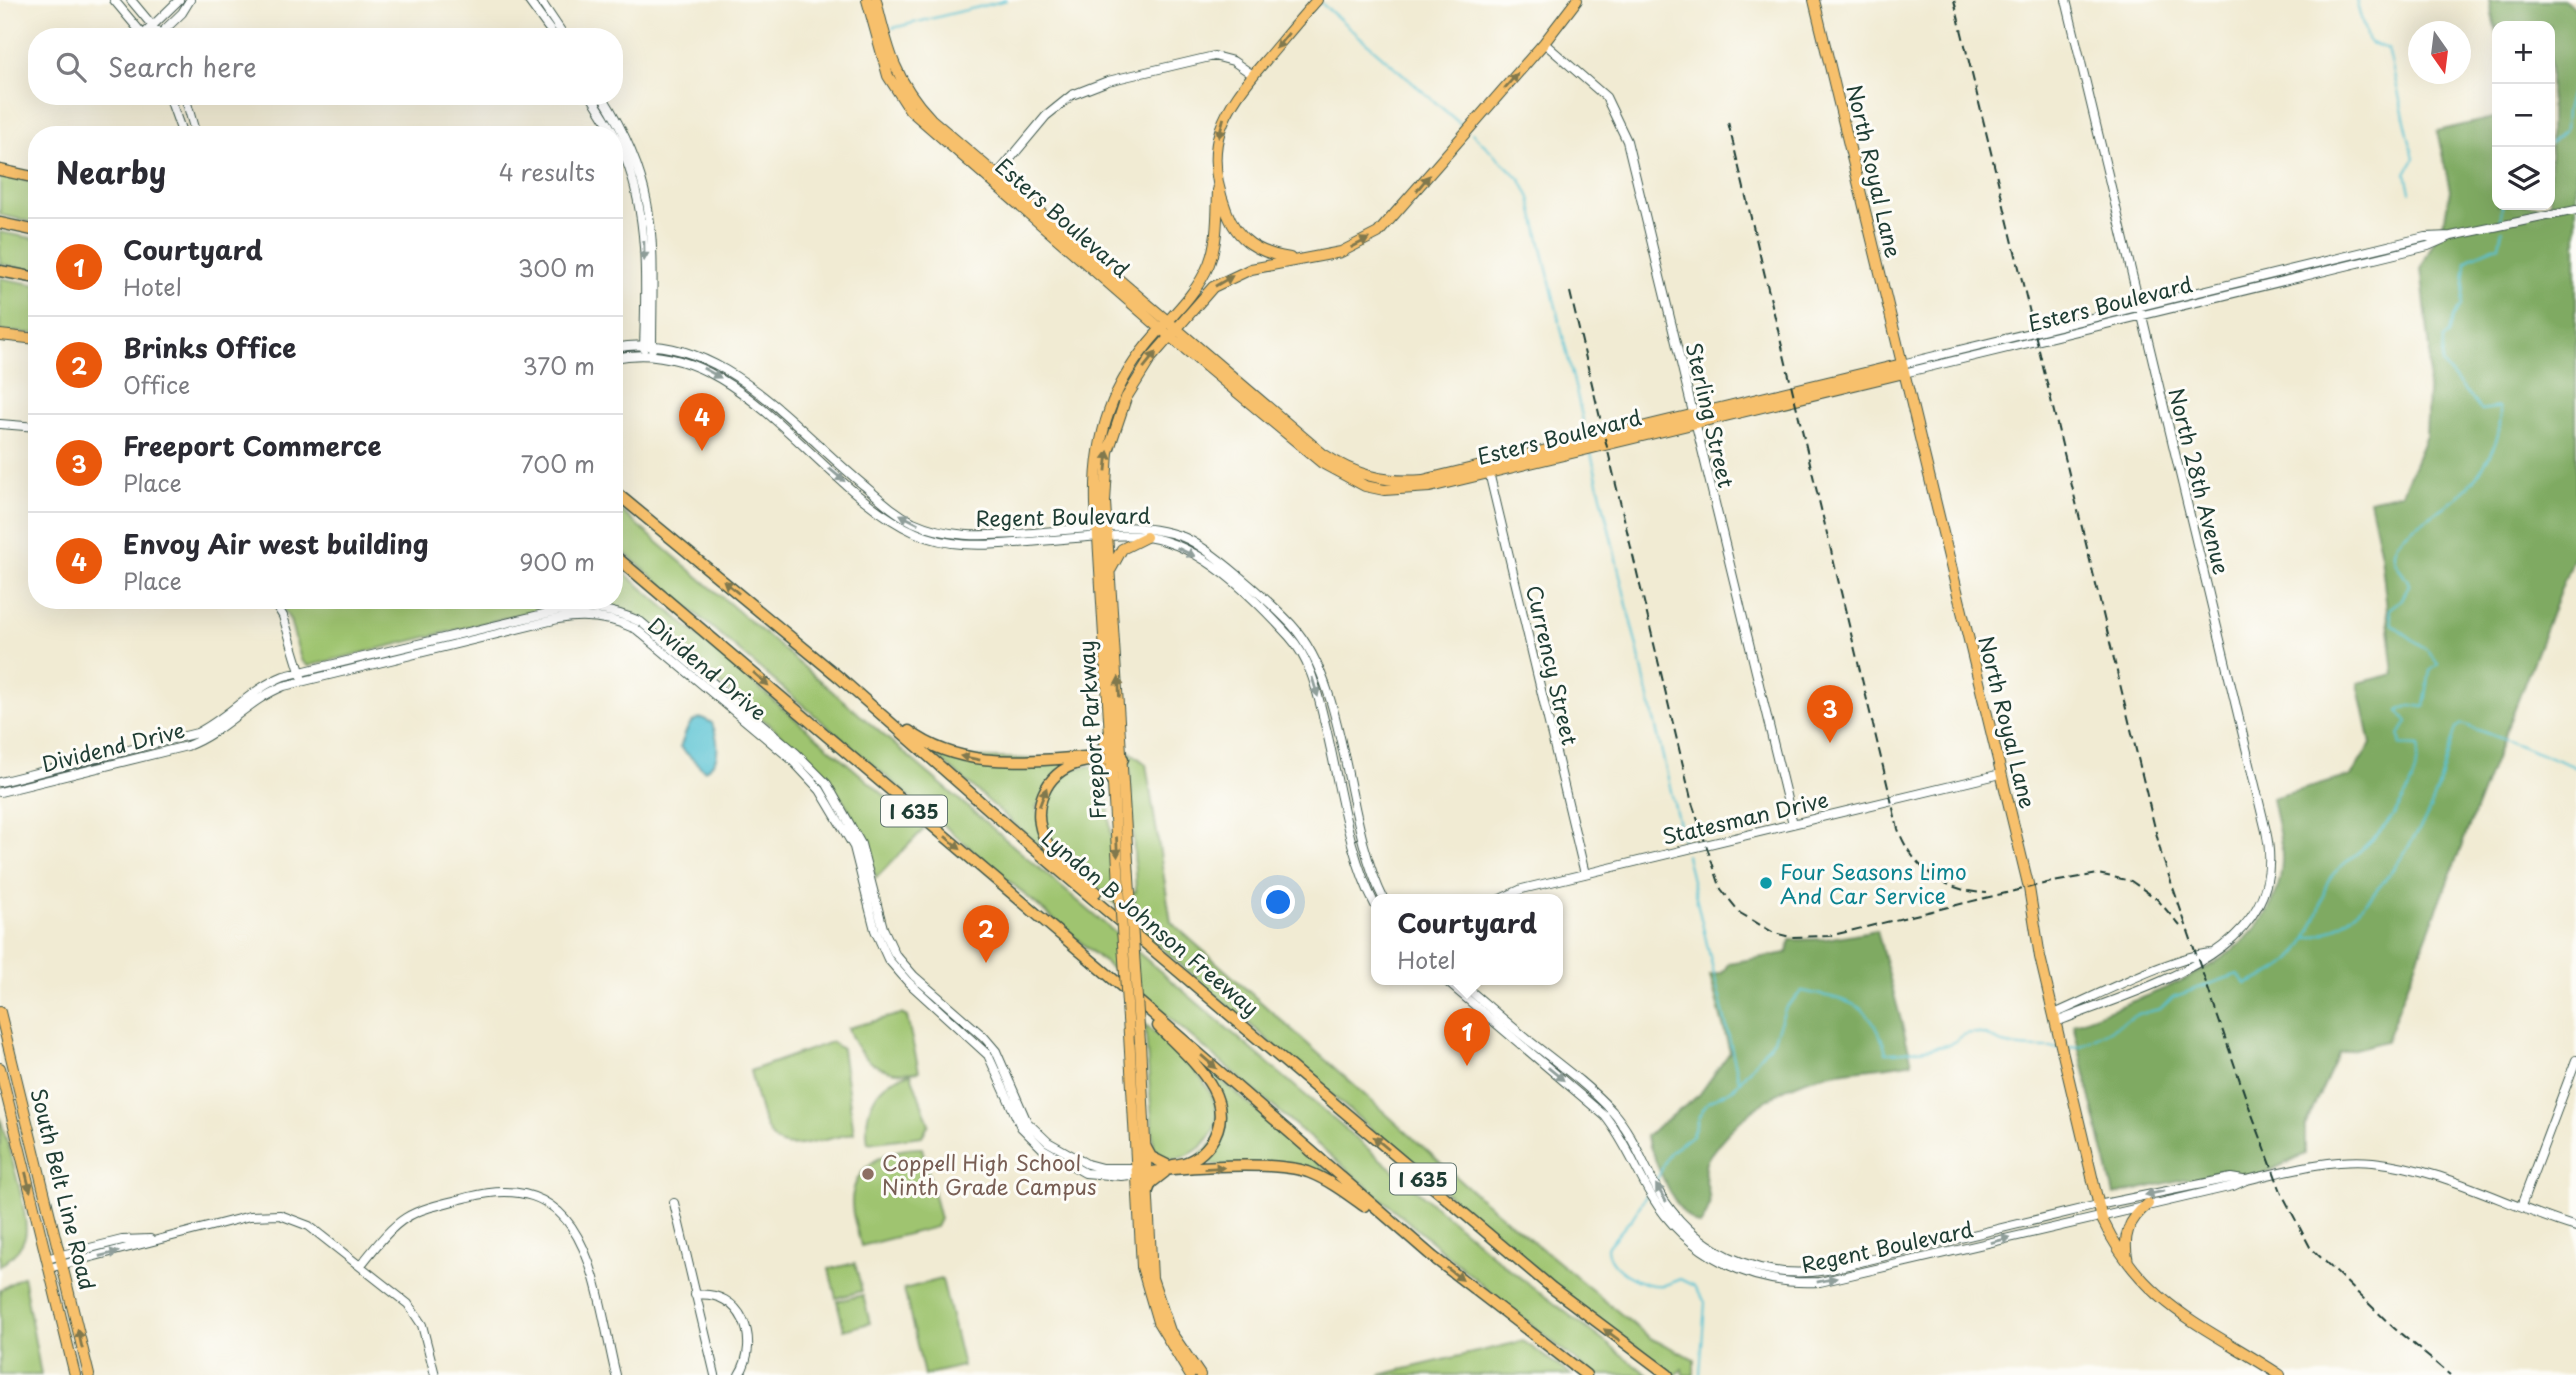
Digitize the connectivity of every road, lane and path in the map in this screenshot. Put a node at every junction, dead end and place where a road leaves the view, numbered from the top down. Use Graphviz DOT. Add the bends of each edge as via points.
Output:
graph roads {
  1 [pos="114,0"];
  2 [pos="131,0"];
  3 [pos="179,0"];
  4 [pos="190,0"];
  5 [pos="528,0"];
  6 [pos="540,0"];
  7 [pos="867,0"];
  8 [pos="876,0"];
  9 [pos="1577,0"];
  10 [pos="1814,0"];
  11 [pos="2066,0"];
  12 [pos="1314,3"];
  13 [pos="137,28"];
  14 [pos="152,28"];
  15 [pos="161,28"];
  16 [pos="164,28"];
  17 [pos="548,28"];
  18 [pos="559,28"];
  19 [pos="1544,43"];
  20 [pos="1253,75"];
  21 [pos="172,105"];
  22 [pos="188,105"];
  23 [pos="596,105"];
  24 [pos="607,105"];
  25 [pos="922,115"];
  26 [pos="180,126"];
  27 [pos="193,126"];
  28 [pos="608,126"];
  29 [pos="619,126"];
  30 [pos="623,133"];
  31 [pos="623,153"];
  32 [pos="0,170"];
  33 [pos="28,176"];
  34 [pos="995,177"];
  35 [pos="1218,190"];
  36 [pos="649,206"];
  37 [pos="639,208"];
  38 [pos="2576,210"];
  39 [pos="0,223"];
  40 [pos="28,229"];
  41 [pos="1298,259"];
  42 [pos="0,271"];
  43 [pos="28,276"];
  44 [pos="2141,310"];
  45 [pos="1169,329"];
  46 [pos="0,335"];
  47 [pos="28,338"];
  48 [pos="623,349"];
  49 [pos="648,350"];
  50 [pos="623,356"];
  51 [pos="1903,368"];
  52 [pos="1114,395"];
  53 [pos="1693,419"];
  54 [pos="0,424"];
  55 [pos="28,426"];
  56 [pos="1112,436"];
  57 [pos="1488,469"];
  58 [pos="623,498"];
  59 [pos="1102,534"];
  60 [pos="1146,537"];
  61 [pos="623,563"];
  62 [pos="1110,573"];
  63 [pos="278,609"];
  64 [pos="575,609"];
  65 [pos="593,609"];
  66 [pos="301,677"];
  67 [pos="840,678"];
  68 [pos="1110,732"];
  69 [pos="1117,757"];
  70 [pos="115,759"];
  71 [pos="1092,759"];
  72 [pos="2001,774"];
  73 [pos="0,782"];
  74 [pos="1114,785"];
  75 [pos="0,792"];
  76 [pos="1793,824"];
  77 [pos="1585,874"];
  78 [pos="1382,894"];
  79 [pos="1511,894"];
  80 [pos="1371,895"];
  81 [pos="1184,976"];
  82 [pos="1120,985"];
  83 [pos="1451,985"];
  84 [pos="1463,985"];
  85 [pos="0,1012"];
  86 [pos="2055,1018"];
  87 [pos="1515,1034"];
  88 [pos="3,1035"];
  89 [pos="2576,1060"];
  90 [pos="0,1068"];
  91 [pos="1145,1146"];
  92 [pos="1167,1168"];
  93 [pos="1142,1171"];
  94 [pos="2246,1180"];
  95 [pos="1147,1193"];
  96 [pos="674,1202"];
  97 [pos="2148,1204"];
  98 [pos="2521,1206"];
  99 [pos="2100,1210"];
  100 [pos="1674,1220"];
  101 [pos="2576,1227"];
  102 [pos="1433,1257"];
  103 [pos="62,1260"];
  104 [pos="48,1264"];
  105 [pos="361,1265"];
  106 [pos="2129,1265"];
  107 [pos="1152,1294"];
  108 [pos="695,1295"];
  109 [pos="75,1375"];
  110 [pos="89,1375"];
  111 [pos="436,1375"];
  112 [pos="616,1375"];
  113 [pos="715,1375"];
  114 [pos="739,1375"];
  115 [pos="1189,1375"];
  116 [pos="1200,1375"];
  117 [pos="1586,1375"];
  118 [pos="1668,1375"];
  119 [pos="2280,1375"];
  1 -- 13 [label="street"];
  2 -- 14 [label="street"];
  3 -- 15 [label="street"];
  4 -- 16 [label="street"];
  5 -- 17 [label="street"];
  6 -- 18 [label="street"];
  7 -- 25 [label="main road, Esters Boulevard" via="888,76 899,98"];
  8 -- 25 [label="main road, Esters Boulevard" via="895,70"];
  9 -- 19 [label="main road, Freeport Parkway"];
  10 -- 51 [label="main road, North Royal Lane"];
  11 -- 44 [label="street, North 28th Avenue"];
  12 -- 20 [label="main road, one-way"];
  41 -- 19 [label="main road, Freeport Parkway, one-way" via="1341,252 1378,233"];
  19 -- 53 [label="street, Sterling Street" via="1606,97 1622,123"];
  20 -- 34 [label="street" via="1233,61 1214,56 1091,87 1056,106"];
  20 -- 35 [label="main road, one-way" via="1229,105 1219,131"];
  21 -- 26 [label="street"];
  22 -- 27 [label="street"];
  23 -- 28 [label="street"];
  24 -- 29 [label="street"];
  25 -- 34 [label="main road, Esters Boulevard"];
  30 -- 36 [label="street" via="634,152"];
  31 -- 37 [label="street"];
  32 -- 33 [label="highway"];
  34 -- 45 [label="main road, Esters Boulevard"];
  35 -- 41 [label="main road" via="1228,217 1250,245 1270,255"];
  35 -- 45 [label="main road, Freeport Parkway" via="1209,263"];
  36 -- 37 [label="street"];
  36 -- 49 [label="street" via="654,250"];
  37 -- 49 [label="street, one-way"];
  38 -- 44 [label="street, Esters Boulevard"];
  39 -- 40 [label="highway"];
  45 -- 41 [label="main road, Freeport Parkway, one-way" via="1219,282 1251,269"];
  42 -- 43 [label="highway"];
  44 -- 51 [label="street, Esters Boulevard"];
  44 -- 86 [label="street, North 28th Avenue" via="2268,840 2268,879 2259,906 2233,940 2213,953 2203,953"];
  45 -- 52 [label="main road, Freeport Parkway" via="1135,358"];
  56 -- 45 [label="main road, Freeport Parkway, one-way" via="1136,377"];
  45 -- 57 [label="main road, Esters Boulevard" via="1322,454 1357,473 1405,481"];
  46 -- 47 [label="main road"];
  48 -- 49 [label="street, Regent Boulevard"];
  49 -- 50 [label="street, Regent Boulevard"];
  49 -- 59 [label="street, Regent Boulevard" via="723,379 881,513 925,537 990,546"];
  51 -- 53 [label="main road, Esters Boulevard"];
  51 -- 72 [label="main road, North Royal Lane"];
  52 -- 56 [label="main road"];
  52 -- 59 [label="main road, Freeport Parkway" via="1096,465"];
  53 -- 57 [label="main road, Esters Boulevard"];
  53 -- 76 [label="street, Sterling Street"];
  54 -- 55 [label="street"];
  59 -- 56 [label="main road, Freeport Parkway, one-way"];
  57 -- 77 [label="street, Currency Street"];
  67 -- 58 [label="highway, Lyndon B Johnson Freeway / I 635, one-way"];
  59 -- 60 [label="street, Regent Boulevard"];
  59 -- 62 [label="main road, Freeport Parkway"];
  59 -- 68 [label="main road, Freeport Parkway"];
  59 -- 78 [label="street, Regent Boulevard" via="1159,531 1201,546 1302,637 1321,671 1365,852"];
  60 -- 62 [label="main road" via="1122,549"];
  60 -- 80 [label="street, Regent Boulevard, one-way" via="1214,567 1278,624 1302,653 1317,688 1361,871"];
  61 -- 82 [label="highway, I 635, one-way"];
  69 -- 62 [label="main road, Freeport Parkway, one-way"];
  63 -- 66 [label="street"];
  64 -- 66 [label="street, Dividend Drive"];
  65 -- 93 [label="street, Dividend Drive" via="641,622 700,677 813,768 861,844 889,943 941,1005 984,1037 1020,1111 1048,1142 1087,1164"];
  66 -- 70 [label="street, Dividend Drive" via="267,683 197,733"];
  71 -- 67 [label="highway, one-way" via="986,761 948,753 920,739"];
  67 -- 81 [label="highway, Lyndon B Johnson Freeway / I 635"];
  68 -- 69 [label="main road, Freeport Parkway"];
  68 -- 71 [label="highway" via="1101,752"];
  69 -- 71 [label="highway"];
  69 -- 74 [label="main road, Freeport Parkway"];
  69 -- 91 [label="main road, Freeport Parkway, bridge"];
  70 -- 73 [label="street, Dividend Drive"];
  70 -- 75 [label="street, Dividend Drive"];
  71 -- 74 [label="highway"];
  81 -- 71 [label="highway, one-way" via="1058,855 1041,831 1038,811 1048,784 1067,768"];
  72 -- 76 [label="street, Statesman Drive"];
  72 -- 86 [label="main road, North Royal Lane"];
  74 -- 93 [label="main road, Freeport Parkway, one-way, bridge"];
  76 -- 77 [label="street, Statesman Drive"];
  77 -- 79 [label="street, Statesman Drive"];
  118 -- 81 [label="highway, Lyndon B Johnson Freeway / I 635, one-way" via="1552,1289"];
  82 -- 92 [label="highway" via="1204,1075 1218,1098 1218,1126 1210,1143 1189,1161"];
  82 -- 102 [label="highway, I 635, one-way"];
  83 -- 87 [label="street, Regent Boulevard"];
  84 -- 87 [label="street, Regent Boulevard"];
  85 -- 88 [label="main road, South Belt Line Road"];
  86 -- 99 [label="main road, North Royal Lane"];
  87 -- 100 [label="street, Regent Boulevard, one-way" via="1605,1116 1622,1137 1651,1195"];
  100 -- 87 [label="street, Regent Boulevard, one-way" via="1636,1143 1612,1112 1594,1093"];
  88 -- 103 [label="main road, South Belt Line Road"];
  89 -- 98 [label="street"];
  90 -- 104 [label="main road, South Belt Line Road, one-way"];
  91 -- 92 [label="highway" via="1151,1157"];
  91 -- 93 [label="main road, Freeport Parkway"];
  92 -- 93 [label="highway"];
  92 -- 95 [label="highway"];
  92 -- 102 [label="highway, one-way" via="1301,1170 1339,1188"];
  93 -- 95 [label="main road, Freeport Parkway"];
  93 -- 107 [label="main road, Freeport Parkway" via="1140,1247"];
  94 -- 97 [label="street, Regent Boulevard"];
  94 -- 98 [label="street, Regent Boulevard" via="2370,1162 2407,1168"];
  94 -- 99 [label="street, Regent Boulevard, one-way" via="2231,1178"];
  95 -- 107 [label="main road, Freeport Parkway"];
  96 -- 108 [label="street"];
  97 -- 99 [label="street, Regent Boulevard"];
  97 -- 106 [label="main road" via="2127,1230"];
  98 -- 101 [label="street, Regent Boulevard"];
  99 -- 100 [label="street, Regent Boulevard" via="1809,1273 1748,1265 1694,1239"];
  99 -- 106 [label="main road, North Royal Lane"];
  102 -- 117 [label="highway, I 635, one-way"];
  103 -- 104 [label="street"];
  103 -- 105 [label="street" via="122,1240 153,1239 250,1216 280,1215 309,1226"];
  110 -- 103 [label="main road, South Belt Line Road, one-way"];
  104 -- 109 [label="main road, South Belt Line Road"];
  105 -- 111 [label="street" via="415,1313"];
  105 -- 112 [label="street" via="398,1221 419,1209 501,1189 530,1194 560,1211 579,1235"];
  106 -- 119 [label="main road, North Royal Lane" via="2167,1305"];
  107 -- 115 [label="main road, Freeport Parkway" via="1163,1334"];
  107 -- 116 [label="main road, Freeport Parkway"];
  108 -- 113 [label="street"];
  108 -- 114 [label="street" via="722,1296 740,1313 748,1358"];
}
